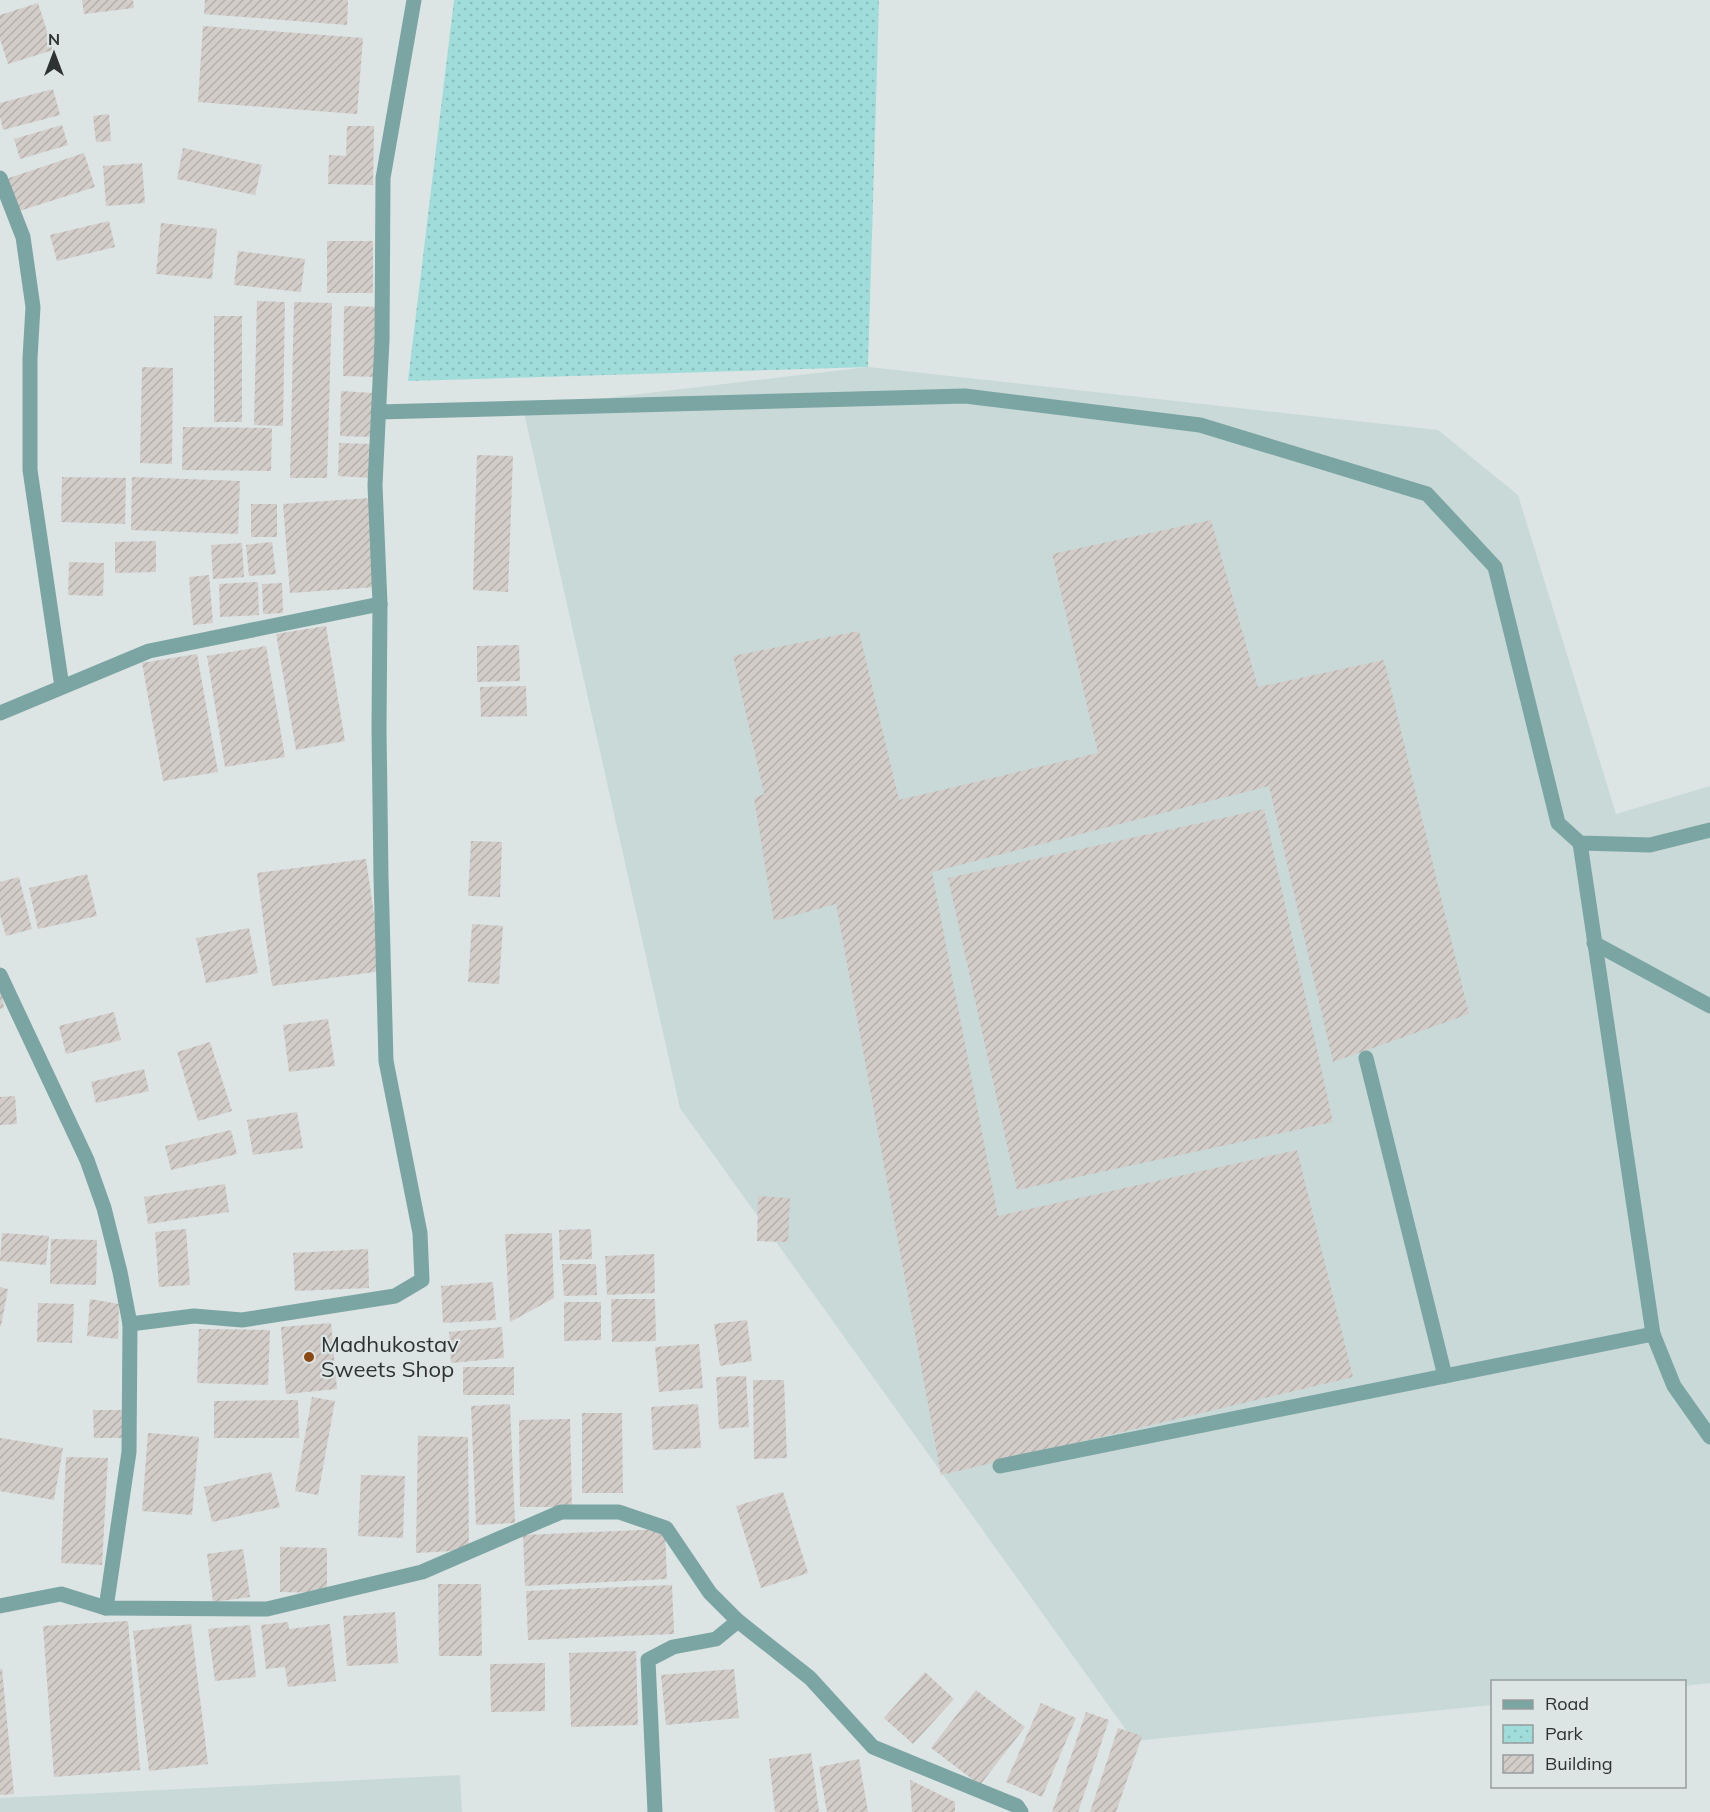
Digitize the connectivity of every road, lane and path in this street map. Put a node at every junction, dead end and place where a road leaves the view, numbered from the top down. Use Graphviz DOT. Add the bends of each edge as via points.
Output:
graph roads {
  1 [pos="414,0"];
  2 [pos="0,178"];
  3 [pos="378,412"];
  4 [pos="380,604"];
  5 [pos="62,687"];
  6 [pos="0,712"];
  7 [pos="1710,830"];
  8 [pos="1580,843"];
  9 [pos="1594,943"];
  10 [pos="0,975"];
  11 [pos="1710,1006"];
  12 [pos="1366,1058"];
  13 [pos="130,1324"];
  14 [pos="1653,1334"];
  15 [pos="1445,1376"];
  16 [pos="1710,1437"];
  17 [pos="1000,1466"];
  18 [pos="0,1606"];
  19 [pos="106,1608"];
  20 [pos="738,1621"];
  21 [pos="655,1812"];
  22 [pos="1021,1812"];
  1 -- 3 [label="street" via="383,178"];
  2 -- 5 [label="street" via="23,237 33,307 30,470"];
  3 -- 4 [label="street" via="375,485"];
  3 -- 8 [label="street" via="965,396 1200,425 1427,494 1495,567 1558,823"];
  4 -- 5 [label="street" via="149,651"];
  4 -- 13 [label="street" via="380,843 386,1060 420,1233 422,1280 395,1296 242,1320 194,1316"];
  5 -- 6 [label="street"];
  7 -- 8 [label="street" via="1650,845"];
  8 -- 9 [label="street"];
  9 -- 11 [label="street"];
  9 -- 14 [label="street"];
  10 -- 13 [label="street" via="87,1160 104,1208"];
  12 -- 15 [label="street"];
  13 -- 19 [label="street" via="129,1452"];
  14 -- 15 [label="street"];
  14 -- 16 [label="street" via="1674,1386"];
  15 -- 17 [label="street"];
  18 -- 19 [label="street" via="61,1594"];
  19 -- 20 [label="street" via="267,1609 422,1572 561,1512 619,1512 666,1528 710,1593"];
  20 -- 21 [label="street" via="716,1639 673,1647 648,1660"];
  20 -- 22 [label="street" via="810,1678 873,1747 1017,1806"];
}
